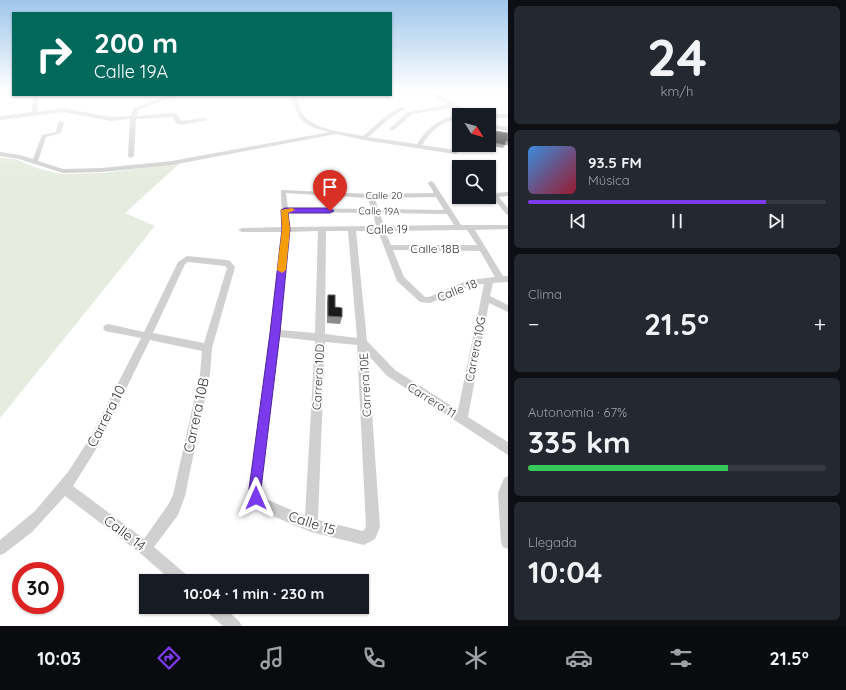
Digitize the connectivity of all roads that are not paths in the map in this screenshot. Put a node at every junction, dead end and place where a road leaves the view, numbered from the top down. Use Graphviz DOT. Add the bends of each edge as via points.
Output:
graph roads {
  1 [pos="134,120"];
  2 [pos="177,120"];
  3 [pos="203,120"];
  4 [pos="305,120"];
  5 [pos="384,120"];
  6 [pos="402,120"];
  7 [pos="442,120"];
  8 [pos="61,122"];
  9 [pos="496,127"];
  10 [pos="392,129"];
  11 [pos="508,129"];
  12 [pos="334,132"];
  13 [pos="364,138"];
  14 [pos="419,146"];
  15 [pos="452,151"];
  16 [pos="0,154"];
  17 [pos="131,156"];
  18 [pos="35,162"];
  19 [pos="431,183"];
  20 [pos="496,193"];
  21 [pos="508,194"];
  22 [pos="437,195"];
  23 [pos="371,196"];
  24 [pos="496,198"];
  25 [pos="285,210"];
  26 [pos="376,211"];
  27 [pos="449,212"];
  28 [pos="508,213"];
  29 [pos="459,228"];
  30 [pos="470,228"];
  31 [pos="508,228"];
  32 [pos="286,229"];
  33 [pos="322,229"];
  34 [pos="352,229"];
  35 [pos="381,229"];
  36 [pos="242,230"];
  37 [pos="388,248"];
  38 [pos="482,248"];
  39 [pos="182,262"];
  40 [pos="489,280"];
  41 [pos="504,280"];
  42 [pos="486,298"];
  43 [pos="508,309"];
  44 [pos="108,328"];
  45 [pos="275,333"];
  46 [pos="147,337"];
  47 [pos="320,337"];
  48 [pos="362,342"];
  49 [pos="207,348"];
  50 [pos="462,418"];
  51 [pos="508,449"];
  52 [pos="508,482"];
  53 [pos="65,488"];
  54 [pos="311,524"];
  55 [pos="364,538"];
  56 [pos="508,542"];
  57 [pos="0,548"];
  58 [pos="146,548"];
  59 [pos="175,574"];
  60 [pos="220,614"];
  61 [pos="234,626"];
  1 -- 17 [label="street"];
  2 -- 3 [label="street" via="181,123"];
  4 -- 12 [label="street"];
  5 -- 13 [label="street"];
  6 -- 10 [label="street"];
  7 -- 14 [label="street" via="429,130"];
  8 -- 18 [label="street" via="58,133 44,136"];
  9 -- 11 [label="street"];
  12 -- 13 [label="street"];
  12 -- 18 [label="street" via="172,163 63,171"];
  13 -- 14 [label="street"];
  14 -- 15 [label="street"];
  16 -- 18 [label="street"];
  19 -- 22 [label="street"];
  20 -- 21 [label="street"];
  22 -- 23 [label="street, Calle 20"];
  22 -- 27 [label="street"];
  23 -- 25 [label="street, Calle 20" via="283,191"];
  23 -- 26 [label="street"];
  24 -- 28 [label="street"];
  25 -- 26 [label="street, Calle 19A"];
  25 -- 32 [label="street"];
  26 -- 27 [label="street, Calle 19A"];
  26 -- 35 [label="street"];
  27 -- 29 [label="street"];
  29 -- 30 [label="street, Calle 19"];
  29 -- 35 [label="street, Calle 19"];
  30 -- 31 [label="street, Calle 19"];
  30 -- 38 [label="street"];
  32 -- 33 [label="street, Calle 19"];
  32 -- 36 [label="street, Calle 19"];
  32 -- 45 [label="street"];
  33 -- 34 [label="street, Calle 19"];
  33 -- 47 [label="street, Carrera 10D"];
  34 -- 35 [label="street, Calle 19"];
  34 -- 48 [label="street, Carrera 10E"];
  35 -- 37 [label="street"];
  37 -- 38 [label="street, Calle 18B"];
  37 -- 40 [label="street, Calle 18" via="400,279 423,300 430,300 472,282"];
  38 -- 41 [label="street"];
  39 -- 46 [label="street, Carrera 10"];
  39 -- 49 [label="street, Carrera 10B" via="187,259 220,262 227,263 230,267"];
  40 -- 41 [label="street, Calle 18"];
  40 -- 42 [label="street, Carrera 10G"];
  42 -- 43 [label="street"];
  42 -- 50 [label="street, Carrera 10G"];
  44 -- 46 [label="street"];
  45 -- 47 [label="street"];
  45 -- 54 [label="street, Calle 15" via="255,489 256,498 262,504"];
  46 -- 49 [label="street"];
  46 -- 53 [label="street, Carrera 10" via="91,447"];
  47 -- 48 [label="street"];
  47 -- 54 [label="street, Carrera 10D"];
  48 -- 50 [label="street, Carrera 11" via="391,373"];
  48 -- 55 [label="street, Carrera 10E" via="373,527 370,534"];
  49 -- 58 [label="street, Carrera 10B" via="205,374 179,496 173,510"];
  50 -- 51 [label="street, Carrera 11"];
  52 -- 56 [label="street" via="504,493"];
  53 -- 57 [label="street, Carrera 10" via="21,534"];
  53 -- 58 [label="street, Calle 14"];
  54 -- 55 [label="street, Calle 15"];
  58 -- 59 [label="street, Calle 14"];
  60 -- 61 [label="street"];
}
